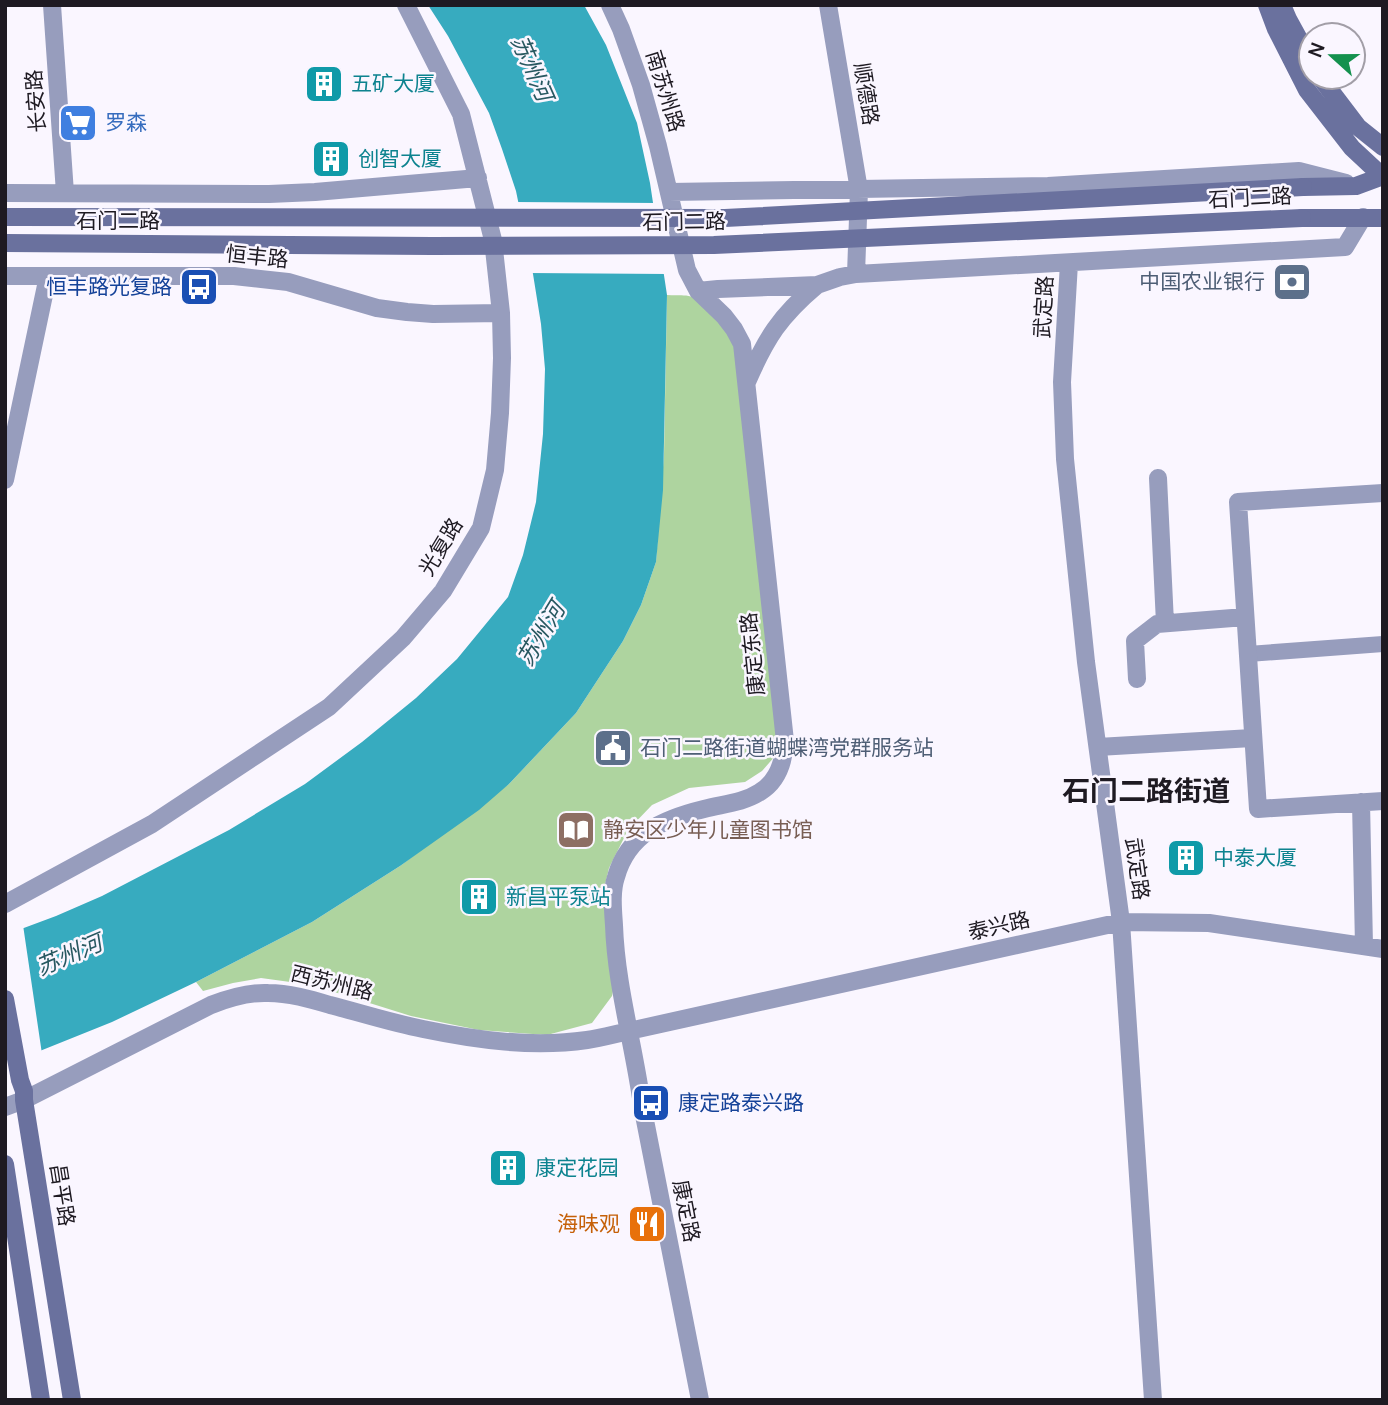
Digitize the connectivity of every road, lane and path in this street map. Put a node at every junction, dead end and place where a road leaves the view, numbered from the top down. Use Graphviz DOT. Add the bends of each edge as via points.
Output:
graph roads {
  1 [pos="52,5"];
  2 [pos="406,5"];
  3 [pos="610,5"];
  4 [pos="828,5"];
  5 [pos="1267,5"];
  6 [pos="1282,5"];
  7 [pos="1297,35"];
  8 [pos="1331,91"];
  9 [pos="1383,147"];
  10 [pos="1383,176"];
  11 [pos="478,178"];
  12 [pos="1356,186"];
  13 [pos="859,190"];
  14 [pos="669,192"];
  15 [pos="5,193"];
  16 [pos="65,193"];
  17 [pos="5,217"];
  18 [pos="1363,217"];
  19 [pos="1383,218"];
  20 [pos="5,243"];
  21 [pos="1069,262"];
  22 [pos="856,274"];
  23 [pos="5,276"];
  24 [pos="48,276"];
  25 [pos="817,285"];
  26 [pos="698,291"];
  27 [pos="501,313"];
  28 [pos="747,382"];
  29 [pos="1158,478"];
  30 [pos="5,480"];
  31 [pos="1383,492"];
  32 [pos="1245,617"];
  33 [pos="1165,623"];
  34 [pos="1383,644"];
  35 [pos="1248,654"];
  36 [pos="1137,679"];
  37 [pos="1252,738"];
  38 [pos="1098,747"];
  39 [pos="1383,801"];
  40 [pos="1361,802"];
  41 [pos="5,904"];
  42 [pos="1121,922"];
  43 [pos="1364,946"];
  44 [pos="1383,948"];
  45 [pos="5,999"];
  46 [pos="629,1031"];
  47 [pos="24,1100"];
  48 [pos="5,1107"];
  49 [pos="5,1164"];
  50 [pos="41,1400"];
  51 [pos="72,1400"];
  52 [pos="700,1400"];
  53 [pos="1153,1400"];
  1 -- 16 [label="street, 长安路"];
  2 -- 11 [label="street, 光复路" via="461,114"];
  3 -- 14 [label="street, 南苏州路" via="641,85"];
  4 -- 13 [label="street, 顺德路"];
  5 -- 10 [label="main road" via="1307,90 1352,148"];
  6 -- 7 [label="main road"];
  8 -- 9 [label="main road" via="1358,127"];
  10 -- 12 [label="main road, 石门二路"];
  11 -- 16 [label="street" via="269,194"];
  11 -- 27 [label="street, 光复路" via="493,240"];
  12 -- 13 [label="street, 石门二路" via="1298,171 1048,186"];
  12 -- 17 [label="main road, 石门二路, bridge" via="725,218"];
  13 -- 14 [label="street, 石门二路"];
  13 -- 22 [label="street, 顺德路"];
  14 -- 26 [label="street, 康定东路" via="687,270"];
  15 -- 16 [label="street"];
  18 -- 19 [label="main road, 石门二路"];
  18 -- 20 [label="main road, 石门二路, bridge" via="714,245"];
  18 -- 21 [label="street" via="1345,247"];
  21 -- 22 [label="street"];
  21 -- 38 [label="street, 武定路" via="1062,420"];
  22 -- 25 [label="street"];
  23 -- 24 [label="street, 恒丰路"];
  24 -- 27 [label="street, 恒丰路" via="234,276 288,282 407,312"];
  24 -- 30 [label="street"];
  25 -- 26 [label="street"];
  25 -- 28 [label="street" via="778,324"];
  26 -- 28 [label="street, 康定东路" via="734,329 742,344"];
  27 -- 41 [label="street, 光复路" via="495,470 481,527 443,591 403,638 329,707 152,824"];
  28 -- 46 [label="street, 康定东路" via="784,759 761,792 654,827 623,858 612,903"];
  29 -- 33 [label="street"];
  31 -- 32 [label="street" via="1238,502"];
  32 -- 33 [label="street"];
  32 -- 35 [label="street"];
  33 -- 36 [label="street" via="1135,640"];
  34 -- 35 [label="street"];
  35 -- 37 [label="street"];
  37 -- 38 [label="street"];
  37 -- 40 [label="street" via="1258,809"];
  38 -- 42 [label="street, 武定路"];
  39 -- 40 [label="street"];
  40 -- 43 [label="street"];
  42 -- 43 [label="street, 泰兴路" via="1209,923"];
  42 -- 46 [label="street, 泰兴路"];
  42 -- 53 [label="street, 武定路"];
  43 -- 44 [label="street, 泰兴路"];
  45 -- 47 [label="main road, 昌平路"];
  46 -- 47 [label="street, 西苏州路" via="586,1040 496,1041 422,1029 301,997 256,993 211,1005"];
  46 -- 52 [label="street, 康定路"];
  47 -- 48 [label="street, 西苏州路"];
  47 -- 51 [label="main road, 昌平路"];
  49 -- 50 [label="main road"];
}
